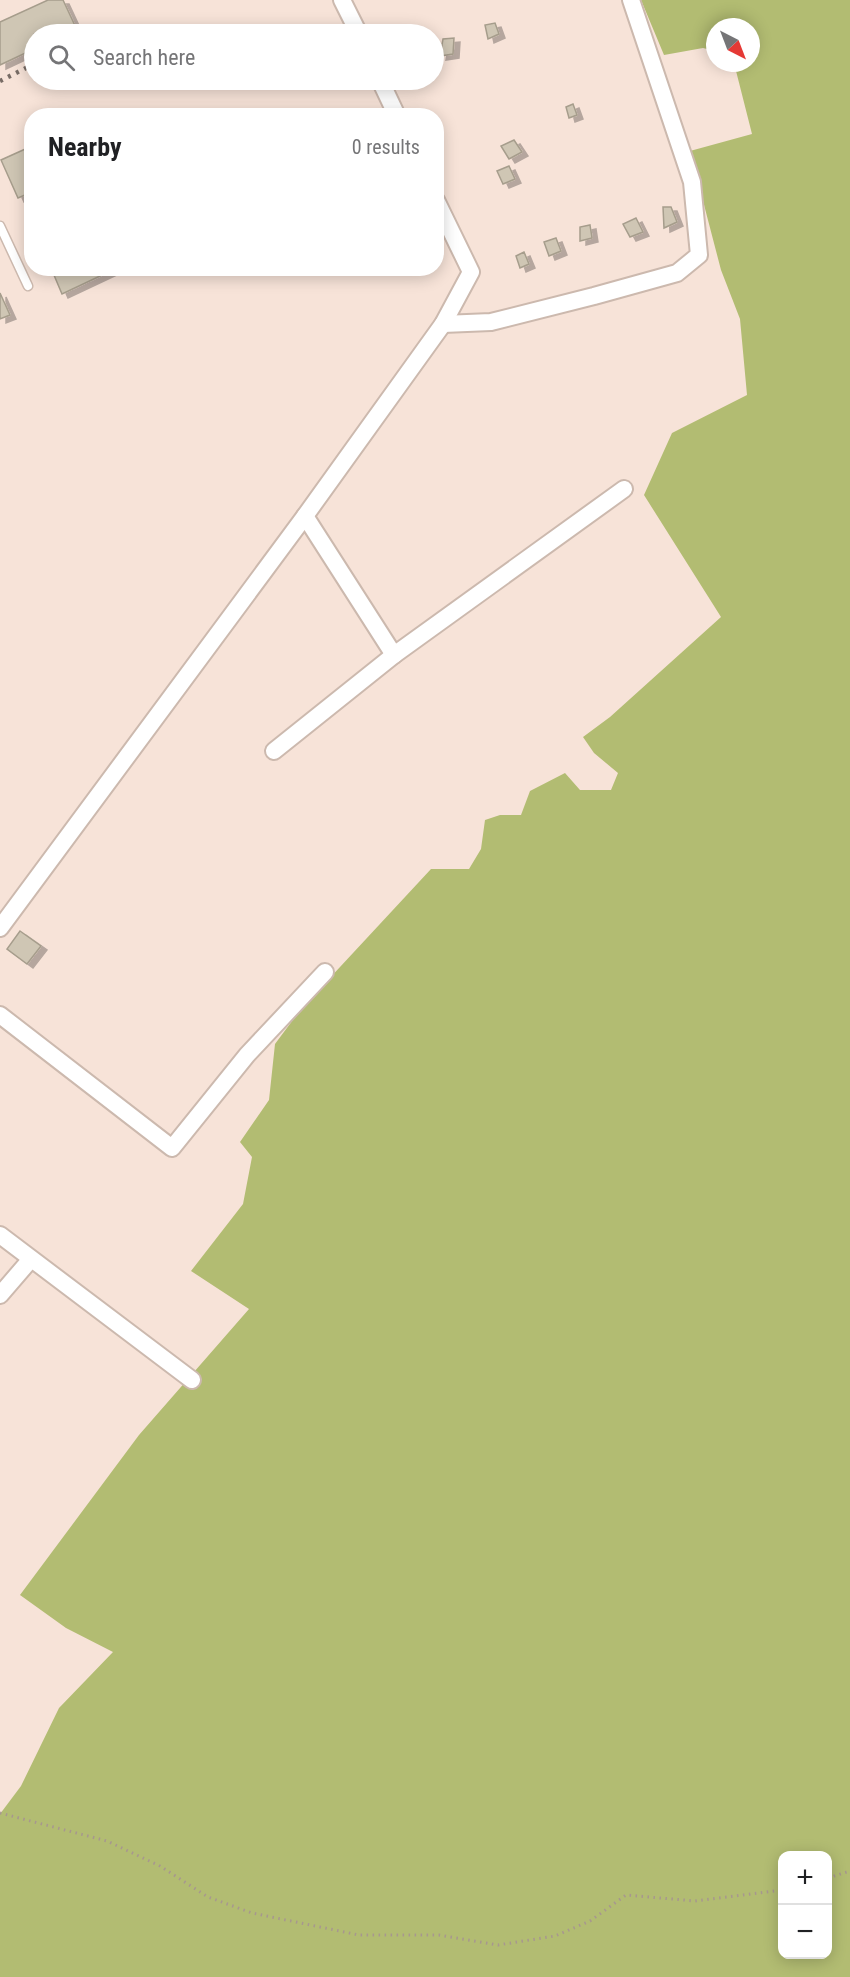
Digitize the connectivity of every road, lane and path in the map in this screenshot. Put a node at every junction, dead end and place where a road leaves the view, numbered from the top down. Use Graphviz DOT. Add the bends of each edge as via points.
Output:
graph roads {
  1 [pos="342,0"];
  2 [pos="631,0"];
  3 [pos="354,24"];
  4 [pos="385,90"];
  5 [pos="393,108"];
  6 [pos="444,216"];
  7 [pos="0,226"];
  8 [pos="28,286"];
  9 [pos="442,324"];
  10 [pos="624,489"];
  11 [pos="305,516"];
  12 [pos="394,656"];
  13 [pos="274,751"];
  14 [pos="0,928"];
  15 [pos="325,972"];
  16 [pos="0,1015"];
  17 [pos="0,1235"];
  18 [pos="31,1259"];
  19 [pos="0,1295"];
  20 [pos="192,1380"];
  21 [pos="0,1813"];
  22 [pos="850,1871"];
  23 [pos="832,1877"];
  24 [pos="778,1891"];
  1 -- 3 [label="street"];
  2 -- 9 [label="street" via="692,182 699,255 676,273 594,296 491,322"];
  4 -- 5 [label="street"];
  6 -- 9 [label="street" via="471,272"];
  7 -- 8 [label="lane"];
  9 -- 11 [label="street"];
  10 -- 12 [label="street"];
  11 -- 12 [label="street"];
  11 -- 14 [label="street"];
  12 -- 13 [label="street"];
  15 -- 16 [label="street" via="247,1055 172,1148"];
  17 -- 18 [label="street"];
  18 -- 19 [label="street"];
  18 -- 20 [label="street"];
  21 -- 24 [label="path" via="107,1841 160,1866 208,1897 252,1913 359,1935 439,1935 498,1945 555,1936 590,1921 626,1894 695,1901"];
  22 -- 23 [label="path"];
}
